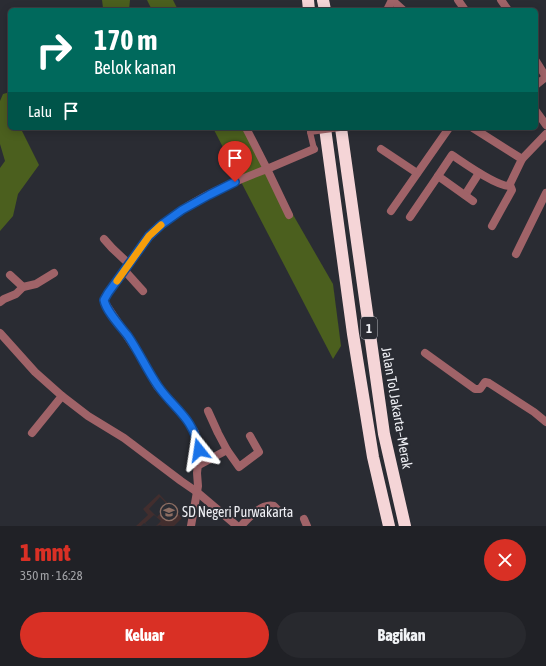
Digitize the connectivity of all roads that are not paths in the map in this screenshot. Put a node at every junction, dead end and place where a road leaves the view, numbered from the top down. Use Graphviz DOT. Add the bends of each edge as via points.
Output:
graph roads {
  1 [pos="392,0"];
  2 [pos="401,8"];
  3 [pos="538,64"];
  4 [pos="546,77"];
  5 [pos="538,84"];
  6 [pos="538,114"];
  7 [pos="546,125"];
  8 [pos="247,130"];
  9 [pos="325,130"];
  10 [pos="325,130"];
  11 [pos="340,130"];
  12 [pos="448,130"];
  13 [pos="476,130"];
  14 [pos="546,134"];
  15 [pos="314,149"];
  16 [pos="381,149"];
  17 [pos="522,159"];
  18 [pos="267,169"];
  19 [pos="417,173"];
  20 [pos="479,173"];
  21 [pos="438,176"];
  22 [pos="510,185"];
  23 [pos="546,193"];
  24 [pos="465,195"];
  25 [pos="473,201"];
  26 [pos="391,211"];
  27 [pos="289,215"];
  28 [pos="410,217"];
  29 [pos="492,226"];
  30 [pos="104,239"];
  31 [pos="516,254"];
  32 [pos="127,267"];
  33 [pos="54,273"];
  34 [pos="10,275"];
  35 [pos="23,287"];
  36 [pos="143,291"];
  37 [pos="0,302"];
  38 [pos="0,334"];
  39 [pos="424,353"];
  40 [pos="62,396"];
  41 [pos="208,411"];
  42 [pos="546,422"];
  43 [pos="32,434"];
  44 [pos="250,436"];
  45 [pos="227,450"];
  46 [pos="199,465"];
  47 [pos="197,492"];
  48 [pos="278,510"];
  49 [pos="191,526"];
  50 [pos="237,526"];
  51 [pos="241,526"];
  52 [pos="389,526"];
  53 [pos="405,526"];
  1 -- 2 [label="street"];
  3 -- 4 [label="street"];
  4 -- 5 [label="street"];
  6 -- 7 [label="street"];
  8 -- 18 [label="street"];
  9 -- 52 [label="highway, 1" via="353,334 373,457"];
  10 -- 15 [label="street, bridge" via="310,132"];
  11 -- 53 [label="highway, Jalan Tol Jakarta–Merak / 1" via="384,434"];
  12 -- 19 [label="street"];
  13 -- 17 [label="street"];
  14 -- 17 [label="street"];
  15 -- 18 [label="street"];
  16 -- 19 [label="street"];
  17 -- 22 [label="street"];
  18 -- 27 [label="street"];
  18 -- 32 [label="street" via="220,189 182,210 149,236"];
  19 -- 26 [label="street"];
  20 -- 21 [label="street" via="452,155"];
  20 -- 22 [label="street" via="507,187"];
  20 -- 24 [label="street"];
  21 -- 24 [label="street"];
  21 -- 28 [label="street"];
  22 -- 29 [label="street" via="512,190"];
  23 -- 31 [label="street"];
  24 -- 25 [label="street"];
  30 -- 32 [label="street"];
  32 -- 36 [label="street"];
  32 -- 46 [label="street" via="108,293 105,303 157,386 195,432 200,454"];
  33 -- 35 [label="street" via="36,284"];
  34 -- 35 [label="street"];
  35 -- 37 [label="street" via="16,294"];
  38 -- 40 [label="street"];
  39 -- 42 [label="street" via="476,389 480,389 485,382 489,383"];
  40 -- 43 [label="street"];
  40 -- 47 [label="street"];
  41 -- 45 [label="street"];
  44 -- 45 [label="street" via="259,452 239,467"];
  45 -- 46 [label="street"];
  46 -- 47 [label="street"];
  47 -- 49 [label="street"];
  47 -- 50 [label="street"];
  48 -- 51 [label="street" via="274,506 266,506"];
}
